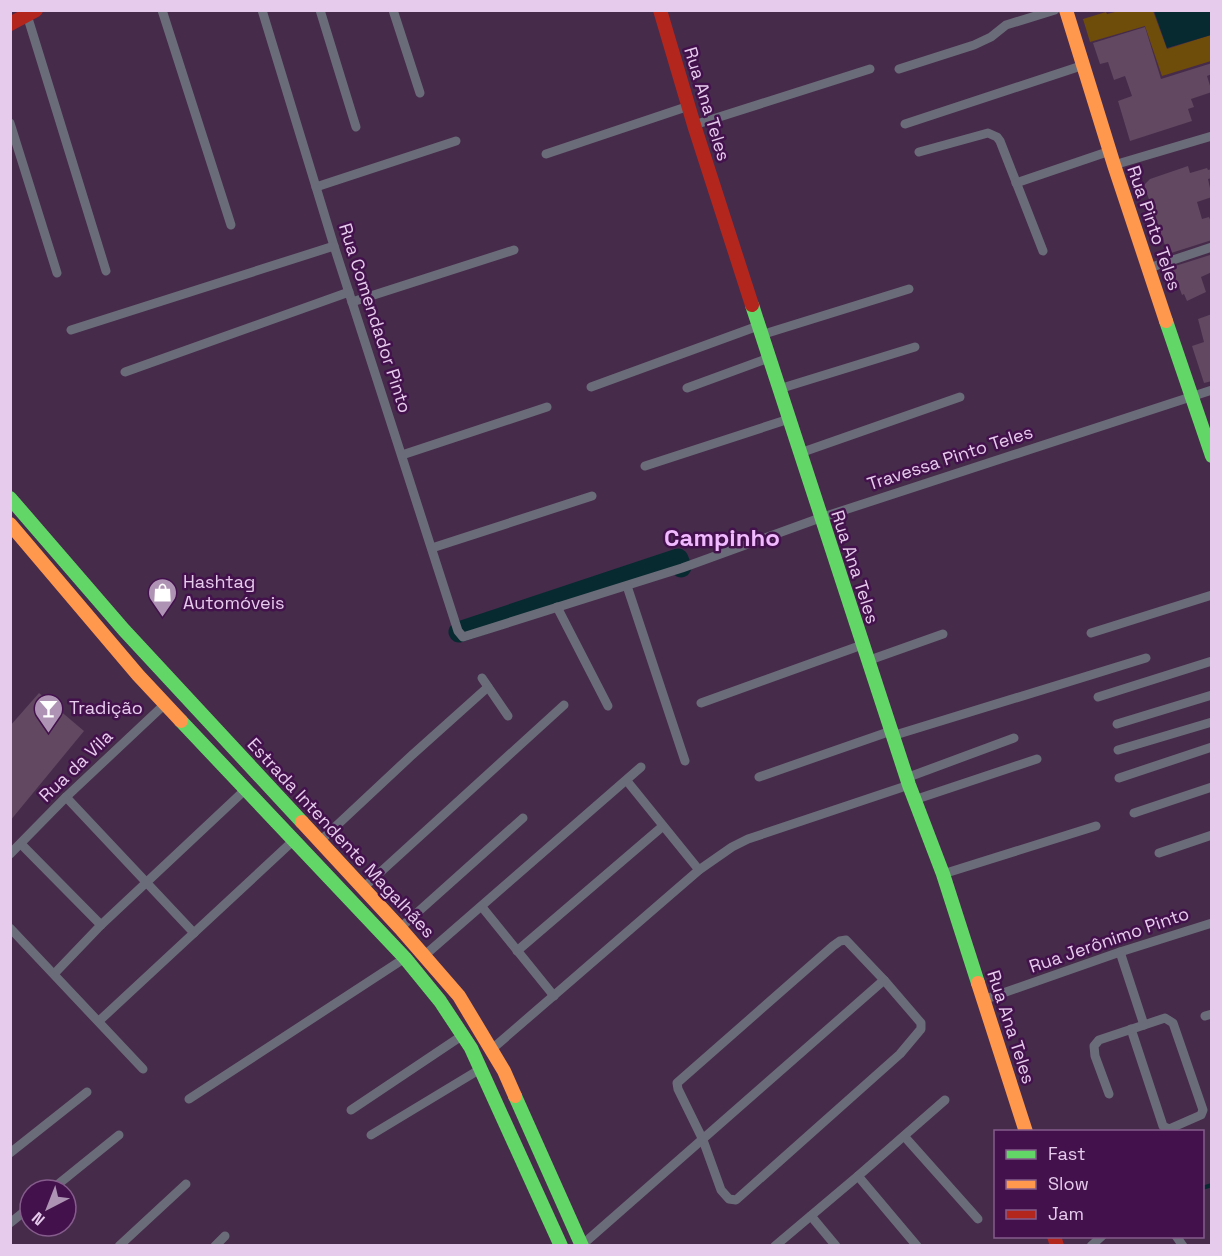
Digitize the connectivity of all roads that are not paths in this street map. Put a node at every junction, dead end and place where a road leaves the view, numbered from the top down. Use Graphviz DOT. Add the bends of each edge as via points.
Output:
graph roads {
  1 [pos="162,10"];
  2 [pos="262,10"];
  3 [pos="320,10"];
  4 [pos="393,10"];
  5 [pos="660,10"];
  6 [pos="1055,10"];
  7 [pos="1066,10"];
  8 [pos="32,13"];
  9 [pos="10,24"];
  10 [pos="1084,65"];
  11 [pos="870,69"];
  12 [pos="898,69"];
  13 [pos="420,93"];
  14 [pos="689,106"];
  15 [pos="10,123"];
  16 [pos="905,124"];
  17 [pos="694,125"];
  18 [pos="356,128"];
  19 [pos="1212,136"];
  20 [pos="456,141"];
  21 [pos="1110,151"];
  22 [pos="919,152"];
  23 [pos="546,154"];
  24 [pos="1114,165"];
  25 [pos="1017,183"];
  26 [pos="316,188"];
  27 [pos="231,225"];
  28 [pos="334,246"];
  29 [pos="1212,247"];
  30 [pos="514,250"];
  31 [pos="1043,251"];
  32 [pos="1149,268"];
  33 [pos="106,271"];
  34 [pos="57,273"];
  35 [pos="909,289"];
  36 [pos="351,297"];
  37 [pos="71,330"];
  38 [pos="760,331"];
  39 [pos="915,347"];
  40 [pos="769,358"];
  41 [pos="125,372"];
  42 [pos="591,387"];
  43 [pos="687,388"];
  44 [pos="779,389"];
  45 [pos="1212,390"];
  46 [pos="1193,396"];
  47 [pos="960,397"];
  48 [pos="547,407"];
  49 [pos="789,418"];
  50 [pos="800,453"];
  51 [pos="1211,454"];
  52 [pos="402,455"];
  53 [pos="645,466"];
  54 [pos="592,496"];
  55 [pos="10,498"];
  56 [pos="26,513"];
  57 [pos="820,518"];
  58 [pos="12,530"];
  59 [pos="432,548"];
  60 [pos="627,586"];
  61 [pos="1212,595"];
  62 [pos="557,607"];
  63 [pos="1091,633"];
  64 [pos="943,634"];
  65 [pos="460,635"];
  66 [pos="862,645"];
  67 [pos="1146,658"];
  68 [pos="867,660"];
  69 [pos="1212,661"];
  70 [pos="482,678"];
  71 [pos="488,687"];
  72 [pos="1212,695"];
  73 [pos="1098,698"];
  74 [pos="701,703"];
  75 [pos="165,704"];
  76 [pos="564,705"];
  77 [pos="608,706"];
  78 [pos="508,716"];
  79 [pos="1212,722"];
  80 [pos="1117,724"];
  81 [pos="891,734"];
  82 [pos="1014,738"];
  83 [pos="1212,747"];
  84 [pos="1118,750"];
  85 [pos="1037,759"];
  86 [pos="685,761"];
  87 [pos="641,767"];
  88 [pos="759,777"];
  89 [pos="1119,778"];
  90 [pos="627,781"];
  91 [pos="907,781"];
  92 [pos="1212,787"];
  93 [pos="246,789"];
  94 [pos="66,797"];
  95 [pos="914,800"];
  96 [pos="1134,813"];
  97 [pos="522,818"];
  98 [pos="663,826"];
  99 [pos="1096,826"];
  100 [pos="1212,835"];
  101 [pos="294,840"];
  102 [pos="319,842"];
  103 [pos="21,844"];
  104 [pos="1159,853"];
  105 [pos="10,854"];
  106 [pos="699,870"];
  107 [pos="943,874"];
  108 [pos="146,882"];
  109 [pos="363,888"];
  110 [pos="482,907"];
  111 [pos="1212,923"];
  112 [pos="101,925"];
  113 [pos="10,928"];
  114 [pos="400,928"];
  115 [pos="194,933"];
  116 [pos="517,951"];
  117 [pos="1120,952"];
  118 [pos="425,955"];
  119 [pos="405,958"];
  120 [pos="54,973"];
  121 [pos="884,980"];
  122 [pos="554,996"];
  123 [pos="983,1000"];
  124 [pos="99,1021"];
  125 [pos="1144,1025"];
  126 [pos="1131,1029"];
  127 [pos="464,1035"];
  128 [pos="492,1049"];
  129 [pos="482,1068"];
  130 [pos="143,1069"];
  131 [pos="87,1092"];
  132 [pos="1109,1094"];
  133 [pos="189,1099"];
  134 [pos="945,1100"];
  135 [pos="351,1110"];
  136 [pos="1026,1130"];
  137 [pos="119,1134"];
  138 [pos="371,1135"];
  139 [pos="904,1136"];
  140 [pos="704,1140"];
  141 [pos="10,1153"];
  142 [pos="858,1176"];
  143 [pos="66,1178"];
  144 [pos="186,1184"];
  145 [pos="811,1216"];
  146 [pos="978,1219"];
  147 [pos="225,1236"];
  148 [pos="119,1245"];
  149 [pos="215,1245"];
  150 [pos="561,1245"];
  151 [pos="582,1245"];
  152 [pos="775,1245"];
  153 [pos="836,1245"];
  154 [pos="916,1245"];
  1 -- 27 [label="street"];
  2 -- 26 [label="street, Rua Comendador Pinto"];
  3 -- 18 [label="street"];
  4 -- 13 [label="street"];
  5 -- 14 [label="main road, Rua Ana Teles"];
  6 -- 12 [label="street" via="1006,25 974,45"];
  7 -- 10 [label="main road, Rua Pinto Teles"];
  8 -- 9 [label="main road"];
  8 -- 33 [label="street"];
  10 -- 16 [label="street"];
  10 -- 21 [label="main road, Rua Pinto Teles"];
  11 -- 17 [label="street"];
  14 -- 17 [label="main road, Rua Ana Teles"];
  14 -- 23 [label="street"];
  15 -- 34 [label="street"];
  17 -- 38 [label="main road, Rua Ana Teles"];
  19 -- 24 [label="street"];
  20 -- 26 [label="street"];
  21 -- 24 [label="main road, Rua Pinto Teles"];
  21 -- 25 [label="street"];
  22 -- 25 [label="street" via="992,134 1000,141"];
  24 -- 32 [label="main road, Rua Pinto Teles"];
  25 -- 31 [label="street"];
  26 -- 28 [label="street, Rua Comendador Pinto"];
  28 -- 36 [label="street, Rua Comendador Pinto"];
  28 -- 37 [label="street"];
  29 -- 32 [label="street"];
  30 -- 36 [label="street"];
  32 -- 46 [label="main road, Rua Pinto Teles"];
  35 -- 38 [label="street"];
  36 -- 41 [label="street"];
  36 -- 52 [label="street, Rua Comendador Pinto"];
  38 -- 40 [label="main road, Rua Ana Teles"];
  38 -- 42 [label="street"];
  39 -- 44 [label="street"];
  40 -- 43 [label="street"];
  40 -- 44 [label="main road, Rua Ana Teles"];
  44 -- 49 [label="main road, Rua Ana Teles"];
  45 -- 46 [label="street, Travessa Pinto Teles"];
  46 -- 51 [label="main road, Rua Pinto Teles"];
  46 -- 57 [label="street, Travessa Pinto Teles"];
  47 -- 50 [label="street"];
  48 -- 52 [label="street"];
  49 -- 50 [label="main road, Rua Ana Teles"];
  49 -- 53 [label="street"];
  50 -- 57 [label="main road, Rua Ana Teles"];
  52 -- 59 [label="street, Rua Comendador Pinto"];
  54 -- 59 [label="street"];
  55 -- 56 [label="main road, Estrada Intendente Magalhães"];
  56 -- 58 [label="main road"];
  56 -- 102 [label="main road, Estrada Intendente Magalhães" via="124,630"];
  57 -- 60 [label="street, Travessa Pinto Teles"];
  57 -- 66 [label="main road, Rua Ana Teles"];
  58 -- 75 [label="main road, Estrada Intendente Magalhães"];
  59 -- 65 [label="street, Rua Comendador Pinto"];
  60 -- 62 [label="street, Travessa Pinto Teles"];
  60 -- 86 [label="street"];
  61 -- 63 [label="street"];
  62 -- 65 [label="street, Travessa Pinto Teles" via="464,637"];
  62 -- 77 [label="street"];
  64 -- 68 [label="street"];
  66 -- 68 [label="main road, Rua Ana Teles"];
  66 -- 74 [label="street"];
  67 -- 81 [label="street"];
  68 -- 81 [label="main road, Rua Ana Teles"];
  69 -- 73 [label="street"];
  70 -- 71 [label="street"];
  71 -- 78 [label="street"];
  71 -- 102 [label="street"];
  72 -- 80 [label="street"];
  75 -- 93 [label="main road, Estrada Intendente Magalhães"];
  75 -- 94 [label="street, Rua da Vila"];
  76 -- 109 [label="street"];
  79 -- 84 [label="street"];
  81 -- 88 [label="street"];
  81 -- 91 [label="main road, Rua Ana Teles"];
  82 -- 91 [label="street"];
  83 -- 89 [label="street"];
  85 -- 95 [label="street"];
  87 -- 90 [label="street"];
  90 -- 98 [label="street"];
  90 -- 110 [label="street"];
  91 -- 95 [label="main road, Rua Ana Teles"];
  91 -- 106 [label="street" via="748,839"];
  92 -- 96 [label="street"];
  93 -- 101 [label="main road, Estrada Intendente Magalhães"];
  93 -- 108 [label="street"];
  94 -- 103 [label="street, Rua da Vila"];
  94 -- 108 [label="street"];
  95 -- 107 [label="main road, Rua Ana Teles"];
  97 -- 114 [label="street"];
  98 -- 106 [label="street"];
  98 -- 116 [label="street"];
  99 -- 107 [label="street"];
  100 -- 104 [label="street"];
  101 -- 115 [label="street"];
  101 -- 119 [label="main road, Estrada Intendente Magalhães"];
  102 -- 109 [label="main road, Estrada Intendente Magalhães"];
  103 -- 105 [label="street, Rua da Vila"];
  103 -- 112 [label="street"];
  106 -- 122 [label="street"];
  107 -- 123 [label="main road, Rua Ana Teles"];
  108 -- 112 [label="street"];
  108 -- 115 [label="street"];
  109 -- 114 [label="main road, Estrada Intendente Magalhães"];
  110 -- 116 [label="street"];
  110 -- 118 [label="street"];
  111 -- 117 [label="street, Rua Jerônimo Pinto"];
  112 -- 120 [label="street"];
  113 -- 120 [label="street"];
  114 -- 118 [label="main road, Estrada Intendente Magalhães"];
  115 -- 124 [label="street"];
  116 -- 122 [label="street"];
  117 -- 123 [label="street, Rua Jerônimo Pinto"];
  117 -- 125 [label="street"];
  118 -- 128 [label="main road, Estrada Intendente Magalhães" via="459,996"];
  119 -- 127 [label="main road, Estrada Intendente Magalhães"];
  119 -- 133 [label="street"];
  120 -- 124 [label="street"];
  121 -- 140 [label="street"];
  121 -- 140 [label="street" via="849,942 840,941 682,1077 678,1089"];
  121 -- 140 [label="street" via="921,1023 918,1035 736,1200 729,1199 722,1190"];
  122 -- 128 [label="street"];
  123 -- 136 [label="main road, Rua Ana Teles"];
  124 -- 130 [label="street"];
  125 -- 126 [label="street"];
  125 -- 126 [label="street" via="1165,1018 1173,1023 1203,1110 1201,1116 1169,1129 1163,1126"];
  126 -- 132 [label="street" via="1099,1040 1094,1046"];
  127 -- 129 [label="main road, Estrada Intendente Magalhães"];
  127 -- 135 [label="street"];
  128 -- 151 [label="main road, Estrada Intendente Magalhães"];
  129 -- 138 [label="street"];
  129 -- 150 [label="main road, Estrada Intendente Magalhães"];
  131 -- 141 [label="street"];
  134 -- 139 [label="street"];
  137 -- 143 [label="street"];
  139 -- 142 [label="street"];
  139 -- 146 [label="street"];
  140 -- 151 [label="street"];
  142 -- 145 [label="street"];
  142 -- 154 [label="street"];
  144 -- 148 [label="street"];
  145 -- 152 [label="street"];
  145 -- 153 [label="street"];
  147 -- 149 [label="street"];
}
